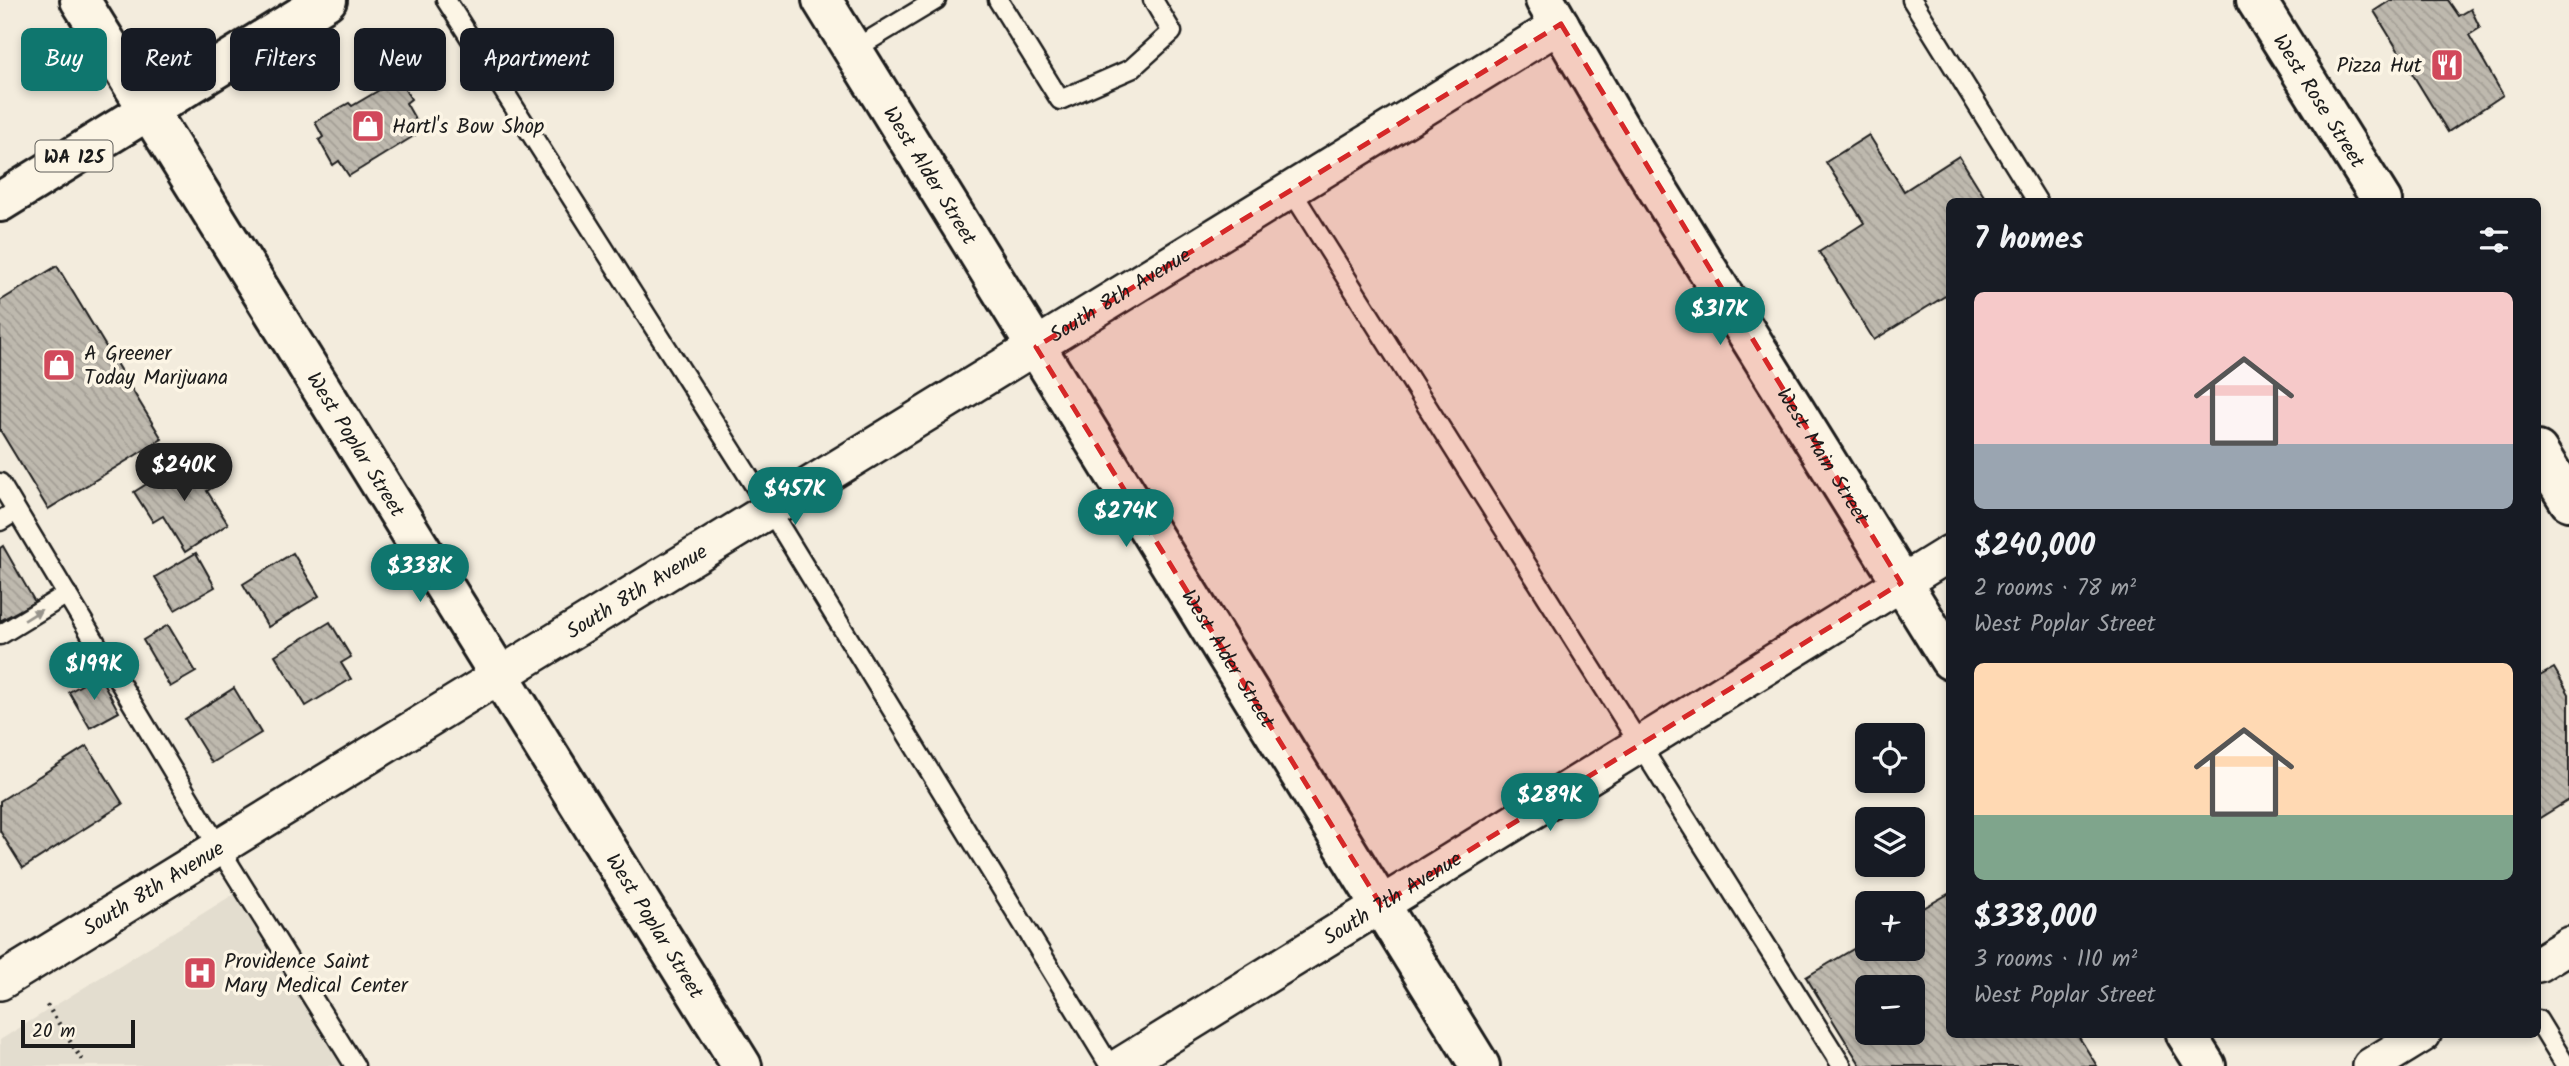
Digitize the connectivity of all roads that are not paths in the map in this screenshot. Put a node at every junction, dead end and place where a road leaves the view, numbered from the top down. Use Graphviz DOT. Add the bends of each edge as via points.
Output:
graph roads {
  1 [pos="80,0"];
  2 [pos="327,0"];
  3 [pos="446,0"];
  4 [pos="822,0"];
  5 [pos="936,0"];
  6 [pos="998,0"];
  7 [pos="1153,0"];
  8 [pos="1912,0"];
  9 [pos="2256,0"];
  10 [pos="1553,12"];
  11 [pos="853,50"];
  12 [pos="149,110"];
  13 [pos="1291,190"];
  14 [pos="2036,198"];
  15 [pos="2380,198"];
  16 [pos="0,202"];
  17 [pos="1036,346"];
  18 [pos="2541,456"];
  19 [pos="0,484"];
  20 [pos="2569,501"];
  21 [pos="770,510"];
  22 [pos="16,511"];
  23 [pos="0,521"];
  24 [pos="1946,555"];
  25 [pos="1901,583"];
  26 [pos="67,594"];
  27 [pos="0,635"];
  28 [pos="1946,654"];
  29 [pos="499,676"];
  30 [pos="1640,744"];
  31 [pos="219,848"];
  32 [pos="1381,905"];
  33 [pos="2569,945"];
  34 [pos="2541,962"];
  35 [pos="0,982"];
  36 [pos="2541,1025"];
  37 [pos="2188,1038"];
  38 [pos="2416,1038"];
  39 [pos="355,1066"];
  40 [pos="742,1066"];
  41 [pos="1110,1066"];
  42 [pos="1120,1066"];
  43 [pos="1480,1066"];
  44 [pos="1842,1066"];
  45 [pos="2206,1066"];
  46 [pos="2371,1066"];
  47 [pos="2566,1066"];
  1 -- 12 [label="main road, West Poplar Street"];
  2 -- 12 [label="main road, WA 125"];
  3 -- 21 [label="lane"];
  4 -- 11 [label="main road, West Alder Street"];
  5 -- 11 [label="lane"];
  6 -- 7 [label="lane" via="1060,100 1131,69 1172,32"];
  8 -- 14 [label="lane"];
  9 -- 15 [label="main road, West Rose Street"];
  10 -- 13 [label="street, South 8th Avenue"];
  10 -- 25 [label="main road, West Main Street"];
  11 -- 17 [label="main road, West Alder Street"];
  12 -- 16 [label="main road, WA 125"];
  12 -- 29 [label="main road, West Poplar Street"];
  13 -- 17 [label="street, South 8th Avenue"];
  13 -- 30 [label="lane"];
  17 -- 21 [label="street, South 8th Avenue"];
  17 -- 32 [label="main road, West Alder Street"];
  18 -- 20 [label="main road"];
  19 -- 22 [label="lane"];
  21 -- 29 [label="street, South 8th Avenue"];
  21 -- 41 [label="lane"];
  22 -- 23 [label="lane"];
  22 -- 26 [label="lane"];
  24 -- 25 [label="street, South 7th Avenue"];
  25 -- 28 [label="main road, West Main Street"];
  25 -- 30 [label="street, South 7th Avenue"];
  27 -- 26 [label="lane, one-way"];
  26 -- 31 [label="lane"];
  29 -- 31 [label="street, South 8th Avenue"];
  29 -- 40 [label="main road, West Poplar Street"];
  30 -- 32 [label="street, South 7th Avenue"];
  30 -- 44 [label="lane"];
  31 -- 35 [label="street, South 8th Avenue"];
  31 -- 39 [label="lane"];
  32 -- 42 [label="street, South 7th Avenue"];
  32 -- 43 [label="main road, West Alder Street"];
  33 -- 34 [label="street"];
  36 -- 47 [label="lane"];
  37 -- 45 [label="main road"];
  38 -- 46 [label="street"];
}
